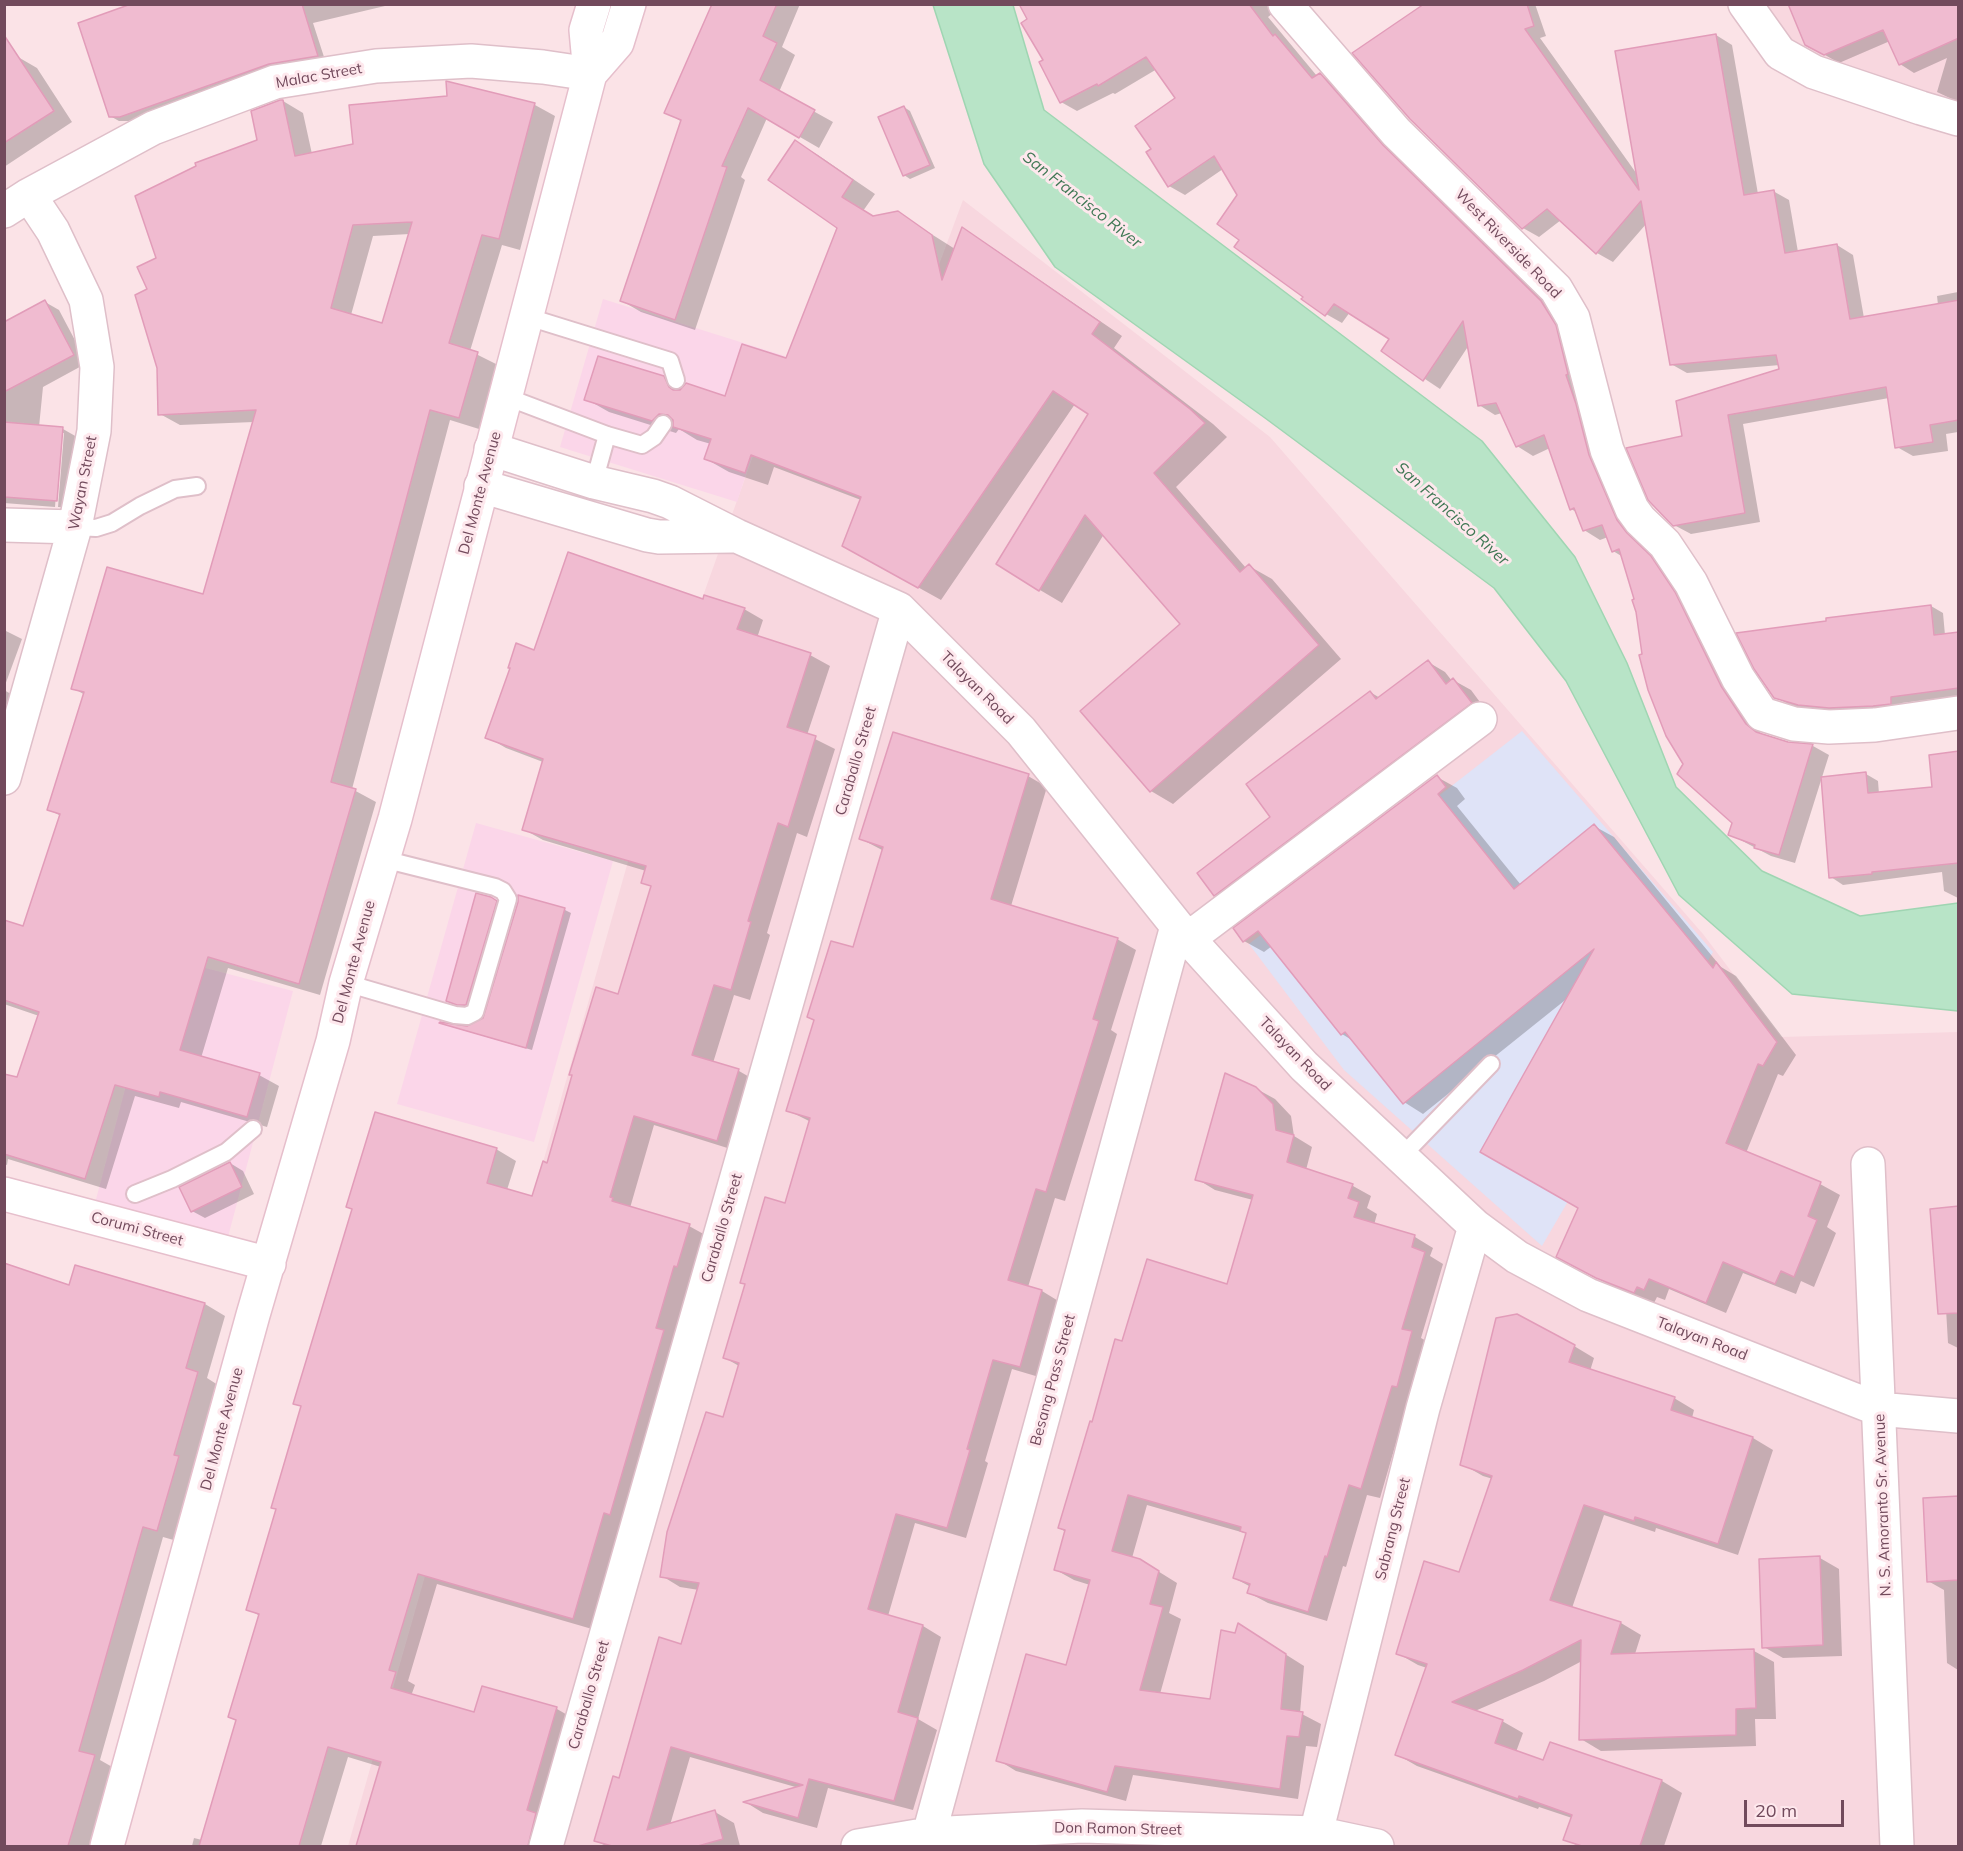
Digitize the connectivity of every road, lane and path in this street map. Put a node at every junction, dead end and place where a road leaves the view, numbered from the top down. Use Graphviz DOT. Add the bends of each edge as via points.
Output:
graph roads {
  1 [pos="594,4"];
  2 [pos="629,4"];
  3 [pos="1285,4"];
  4 [pos="1745,4"];
  5 [pos="590,74"];
  6 [pos="1959,119"];
  7 [pos="17,203"];
  8 [pos="525,316"];
  9 [pos="676,380"];
  10 [pos="504,396"];
  11 [pos="663,424"];
  12 [pos="607,435"];
  13 [pos="491,449"];
  14 [pos="594,482"];
  15 [pos="197,486"];
  16 [pos="481,486"];
  17 [pos="4,525"];
  18 [pos="75,528"];
  19 [pos="737,536"];
  20 [pos="899,609"];
  21 [pos="1959,713"];
  22 [pos="1480,719"];
  23 [pos="4,778"];
  24 [pos="383,859"];
  25 [pos="1183,932"];
  26 [pos="346,983"];
  27 [pos="1491,1064"];
  28 [pos="253,1129"];
  29 [pos="1401,1157"];
  30 [pos="1868,1164"];
  31 [pos="4,1194"];
  32 [pos="135,1194"];
  33 [pos="1475,1226"];
  34 [pos="269,1264"];
  35 [pos="1878,1409"];
  36 [pos="1959,1416"];
  37 [pos="1316,1833"];
  38 [pos="929,1834"];
  39 [pos="107,1846"];
  40 [pos="546,1846"];
  41 [pos="858,1846"];
  42 [pos="1377,1846"];
  43 [pos="1897,1846"];
  1 -- 5 [label="street, Del Monte Avenue" via="586,30"];
  2 -- 5 [label="street, Del Monte Avenue" via="618,43"];
  3 -- 21 [label="street, West Riverside Road" via="1396,132 1556,290 1573,318 1607,450 1632,508 1665,544 1691,583 1738,678 1762,714 1794,724 1829,727"];
  4 -- 6 [label="street" via="1780,53 1814,72"];
  5 -- 7 [label="street, Malac Street" via="471,61 376,66 275,82 153,128"];
  5 -- 8 [label="street, Del Monte Avenue"];
  7 -- 18 [label="street, Wayan Street" via="52,231 86,300 97,367 94,431"];
  8 -- 9 [label="lane" via="670,361"];
  8 -- 10 [label="street, Del Monte Avenue"];
  10 -- 12 [label="lane"];
  10 -- 13 [label="street, Del Monte Avenue"];
  11 -- 12 [label="lane" via="642,445"];
  12 -- 14 [label="lane"];
  13 -- 14 [label="street, Talayan Road"];
  13 -- 16 [label="street, Del Monte Avenue"];
  14 -- 19 [label="street, Talayan Road" via="670,502"];
  15 -- 18 [label="lane" via="175,489 112,523"];
  16 -- 19 [label="street, Talayan Road" via="647,535"];
  16 -- 24 [label="street, Del Monte Avenue"];
  17 -- 18 [label="street"];
  18 -- 23 [label="street, Wayan Street"];
  19 -- 20 [label="street, Talayan Road"];
  20 -- 25 [label="street, Talayan Road" via="1021,732"];
  20 -- 40 [label="street, Caraballo Street"];
  22 -- 25 [label="street"];
  24 -- 26 [label="street, Del Monte Avenue"];
  24 -- 26 [label="lane" via="495,887 508,899 475,1012 455,1015"];
  25 -- 29 [label="street, Talayan Road" via="1304,1066"];
  25 -- 38 [label="street, Besang Pass Street"];
  26 -- 34 [label="street, Del Monte Avenue"];
  27 -- 29 [label="lane"];
  28 -- 32 [label="lane" via="226,1152"];
  29 -- 33 [label="street, Talayan Road"];
  30 -- 35 [label="street, N. S. Amoranto Sr. Avenue"];
  31 -- 34 [label="street, Corumi Street"];
  33 -- 35 [label="street, Talayan Road" via="1517,1257 1588,1295"];
  33 -- 37 [label="street, Sabrang Street" via="1423,1408"];
  34 -- 39 [label="street, Del Monte Avenue"];
  35 -- 36 [label="street, Talayan Road"];
  35 -- 43 [label="street, N. S. Amoranto Sr. Avenue"];
  37 -- 38 [label="street, Don Ramon Street" via="1082,1826"];
  37 -- 42 [label="street, Don Ramon Street"];
  38 -- 41 [label="street, Don Ramon Street"];
}
